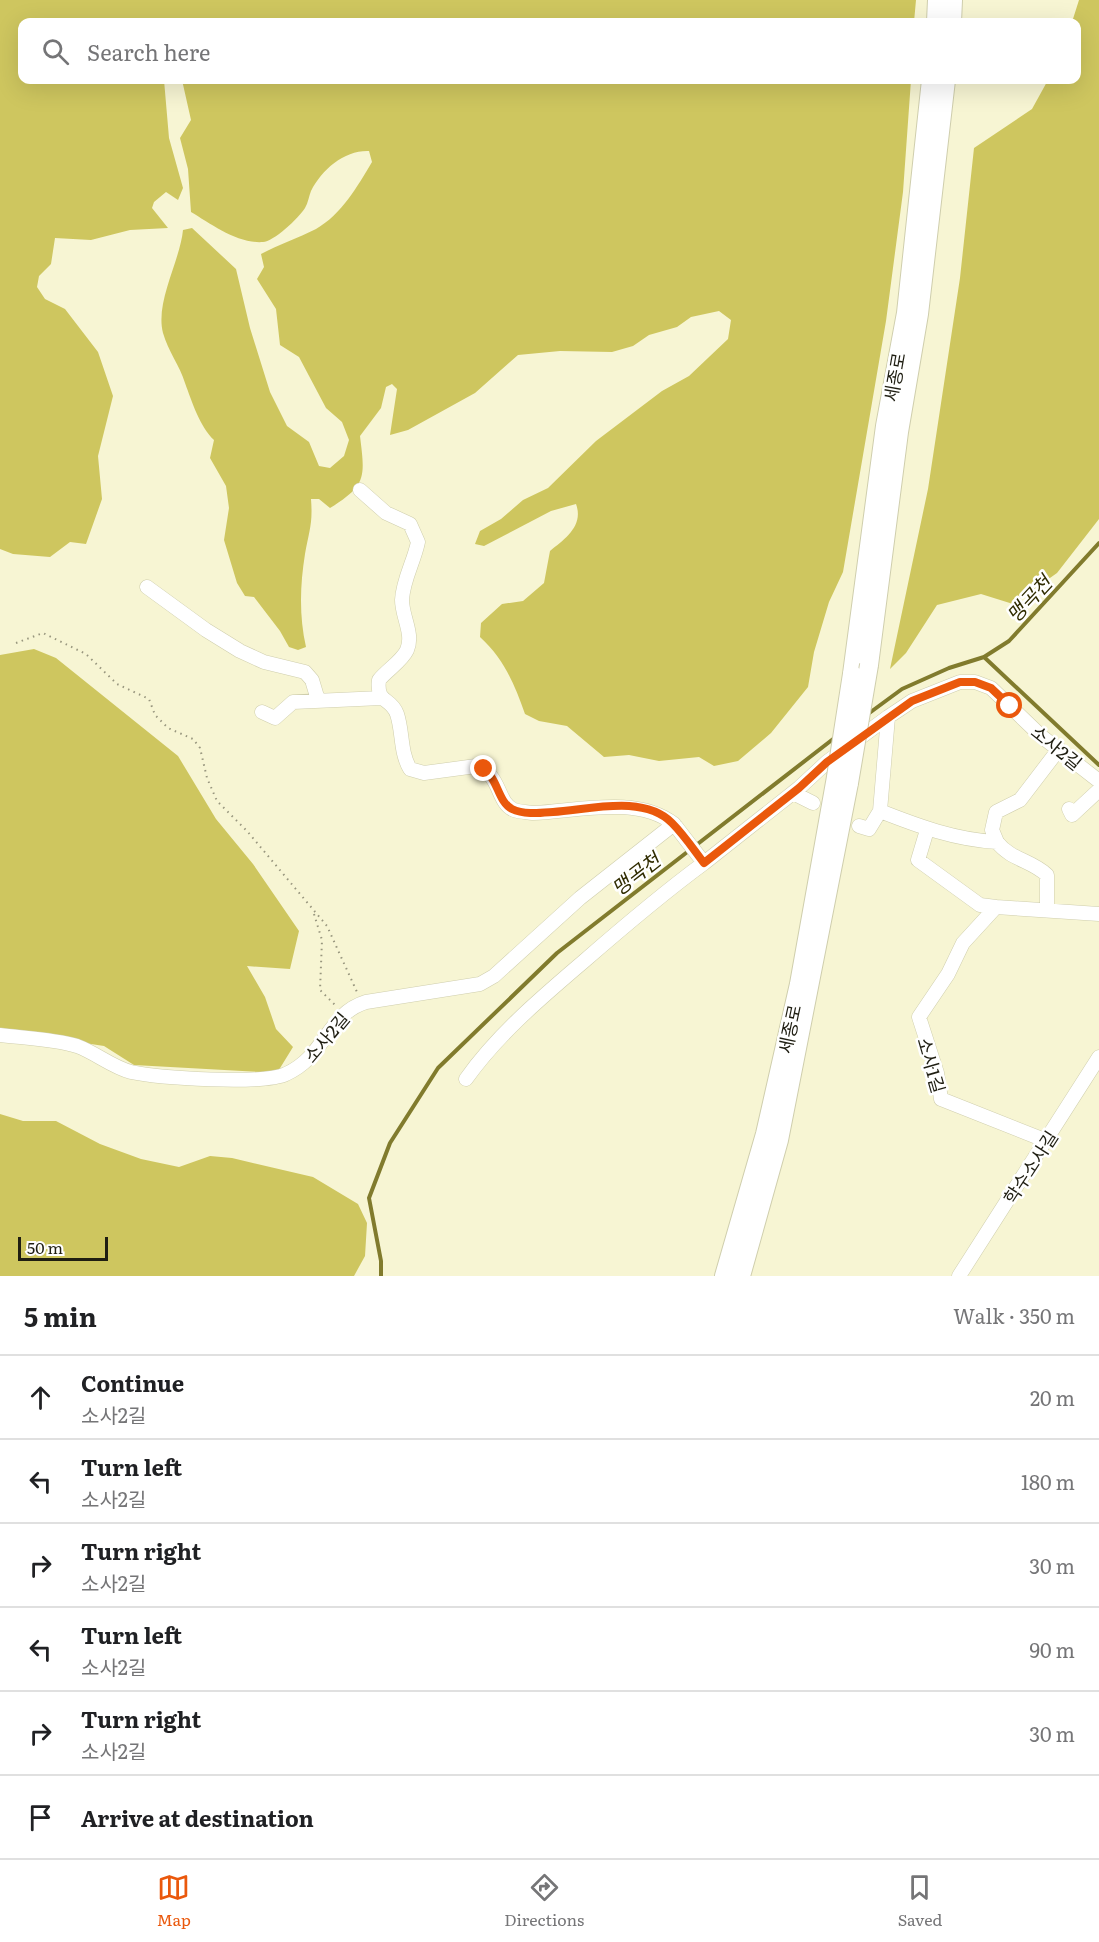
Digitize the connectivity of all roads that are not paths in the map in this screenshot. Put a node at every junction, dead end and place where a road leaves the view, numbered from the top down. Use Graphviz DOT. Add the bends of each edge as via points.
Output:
graph roads {
  1 [pos="937,0"];
  2 [pos="953,0"];
  3 [pos="936,18"];
  4 [pos="952,18"];
  5 [pos="931,84"];
  6 [pos="946,84"];
  7 [pos="360,490"];
  8 [pos="147,587"];
  9 [pos="381,698"];
  10 [pos="318,700"];
  11 [pos="262,712"];
  12 [pos="888,717"];
  13 [pos="1059,749"];
  14 [pos="843,780"];
  15 [pos="1099,781"];
  16 [pos="1099,790"];
  17 [pos="793,793"];
  18 [pos="813,803"];
  19 [pos="1069,809"];
  20 [pos="880,811"];
  21 [pos="675,826"];
  22 [pos="859,826"];
  23 [pos="927,830"];
  24 [pos="997,842"];
  25 [pos="702,860"];
  26 [pos="996,907"];
  27 [pos="1047,910"];
  28 [pos="1099,914"];
  29 [pos="0,1035"];
  30 [pos="1099,1056"];
  31 [pos="466,1079"];
  32 [pos="1047,1141"];
  33 [pos="724,1276"];
  34 [pos="741,1276"];
  35 [pos="959,1276"];
  1 -- 3 [label="main road"];
  2 -- 4 [label="main road"];
  5 -- 14 [label="main road, 세종로, bridge" via="906,313 885,426 852,674"];
  6 -- 14 [label="main road, 세종로, bridge" via="920,314 899,432 869,665"];
  7 -- 9 [label="street" via="386,513 410,524 418,542 404,578 402,596 409,647 379,680"];
  8 -- 10 [label="street" via="240,651 264,662 305,672"];
  9 -- 10 [label="street"];
  9 -- 21 [label="street" via="394,708 405,760 415,772 477,766 497,782 506,804 520,811 641,807"];
  10 -- 11 [label="street" via="293,702 275,718"];
  12 -- 13 [label="street, 소사2길" via="912,701 948,686 975,682 991,688"];
  12 -- 17 [label="street, 소사2길"];
  12 -- 20 [label="street"];
  13 -- 15 [label="street, 소사2길"];
  13 -- 24 [label="street" via="1020,800 996,812 992,830"];
  14 -- 33 [label="main road, 세종로" via="771,1111"];
  14 -- 34 [label="main road, 세종로" via="778,1140"];
  16 -- 19 [label="street" via="1072,815"];
  17 -- 18 [label="street"];
  17 -- 25 [label="street, 소사2길"];
  20 -- 22 [label="street" via="869,830"];
  20 -- 23 [label="street"];
  21 -- 25 [label="street"];
  21 -- 29 [label="street, 소사2길" via="580,898 494,976 480,984 362,1003 344,1013 304,1065 284,1075 262,1080 130,1072 77,1046"];
  23 -- 24 [label="street"];
  23 -- 26 [label="street" via="918,860 980,904"];
  24 -- 27 [label="street" via="1005,852 1037,866 1047,875"];
  25 -- 31 [label="street, 소사2길" via="544,995 486,1052"];
  26 -- 27 [label="street"];
  26 -- 32 [label="street, 소사1길" via="963,943 919,1017 941,1099"];
  27 -- 28 [label="street"];
  30 -- 32 [label="street, 학수소사길"];
  32 -- 35 [label="street, 학수소사길"];
}
